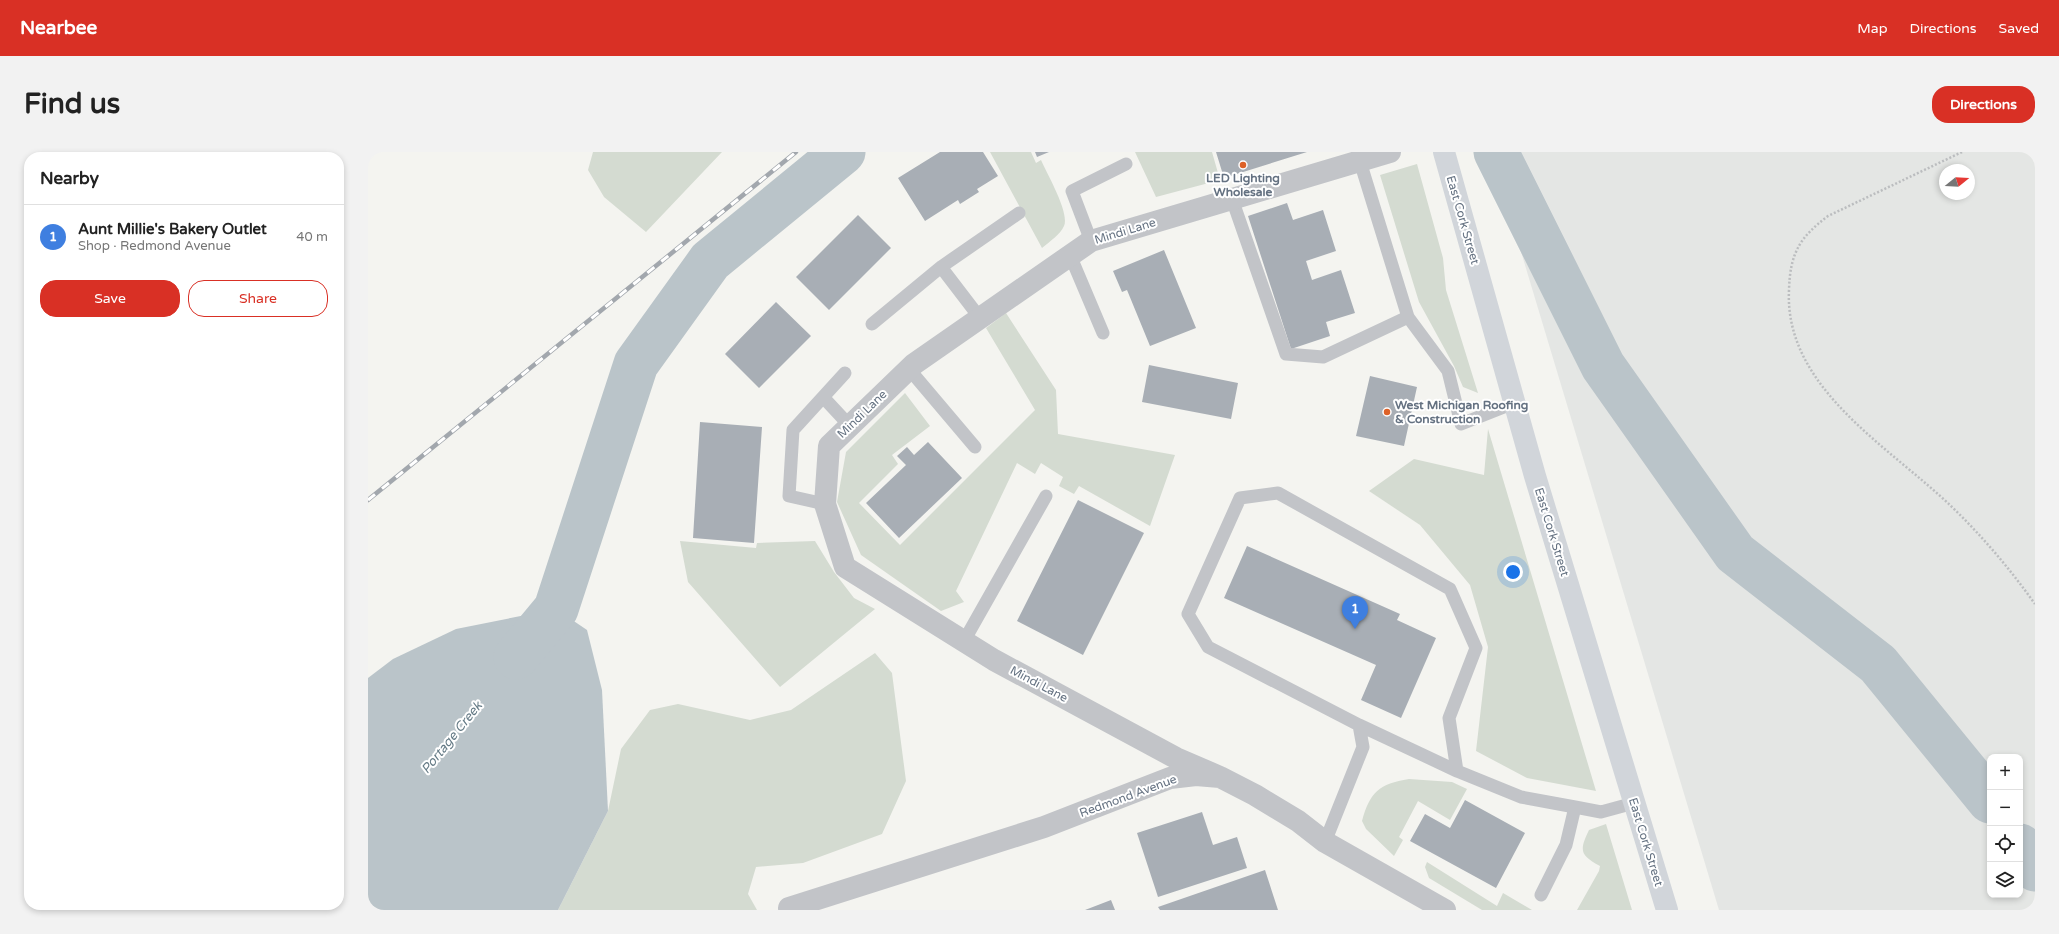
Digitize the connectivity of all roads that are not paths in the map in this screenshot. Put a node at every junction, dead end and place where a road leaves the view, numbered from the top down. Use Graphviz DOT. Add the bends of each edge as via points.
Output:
graph roads {
  1 [pos="1390,152"];
  2 [pos="1444,152"];
  3 [pos="1359,156"];
  4 [pos="1126,164"];
  5 [pos="1232,199"];
  6 [pos="1019,213"];
  7 [pos="1091,241"];
  8 [pos="1070,255"];
  9 [pos="941,267"];
  10 [pos="980,318"];
  11 [pos="1408,318"];
  12 [pos="872,324"];
  13 [pos="1104,333"];
  14 [pos="909,369"];
  15 [pos="844,373"];
  16 [pos="823,397"];
  17 [pos="1514,403"];
  18 [pos="850,426"];
  19 [pos="975,447"];
  20 [pos="1046,496"];
  21 [pos="825,504"];
  22 [pos="964,642"];
  23 [pos="1359,725"];
  24 [pos="1457,771"];
  25 [pos="1220,777"];
  26 [pos="1634,803"];
  27 [pos="1575,807"];
  28 [pos="1325,842"];
  29 [pos="1541,895"];
  30 [pos="789,908"];
  31 [pos="1435,908"];
  32 [pos="1667,910"];
  1 -- 3 [label="street, Mindi Lane"];
  2 -- 17 [label="street, East Cork Street"];
  3 -- 5 [label="street, Mindi Lane"];
  3 -- 11 [label="lane"];
  4 -- 7 [label="lane" via="1072,191"];
  5 -- 7 [label="street, Mindi Lane"];
  5 -- 11 [label="lane" via="1286,354 1323,357"];
  6 -- 9 [label="lane"];
  7 -- 8 [label="street, Mindi Lane"];
  8 -- 10 [label="street, Mindi Lane"];
  8 -- 13 [label="lane"];
  9 -- 10 [label="lane"];
  9 -- 12 [label="lane"];
  10 -- 14 [label="street, Mindi Lane"];
  11 -- 17 [label="lane" via="1448,371 1461,424"];
  14 -- 18 [label="street, Mindi Lane"];
  14 -- 19 [label="lane"];
  15 -- 16 [label="lane"];
  16 -- 18 [label="lane"];
  16 -- 21 [label="lane" via="793,430 789,496"];
  17 -- 26 [label="street, East Cork Street"];
  18 -- 21 [label="street, Mindi Lane" via="829,446"];
  20 -- 22 [label="lane"];
  21 -- 22 [label="street, Mindi Lane" via="845,567"];
  22 -- 25 [label="street, Mindi Lane" via="1176,758"];
  23 -- 24 [label="lane"];
  23 -- 24 [label="lane" via="1208,647 1188,614 1240,498 1278,493 1450,589 1476,648 1448,718"];
  23 -- 28 [label="lane" via="1363,747"];
  24 -- 27 [label="lane" via="1521,797"];
  25 -- 28 [label="street, Redmond Avenue" via="1298,820"];
  25 -- 30 [label="street, Redmond Avenue" via="1196,775 1170,778 1044,827"];
  26 -- 27 [label="lane" via="1601,812"];
  26 -- 32 [label="street, East Cork Street"];
  27 -- 29 [label="lane" via="1566,845"];
  28 -- 31 [label="street, Redmond Avenue"];
}
